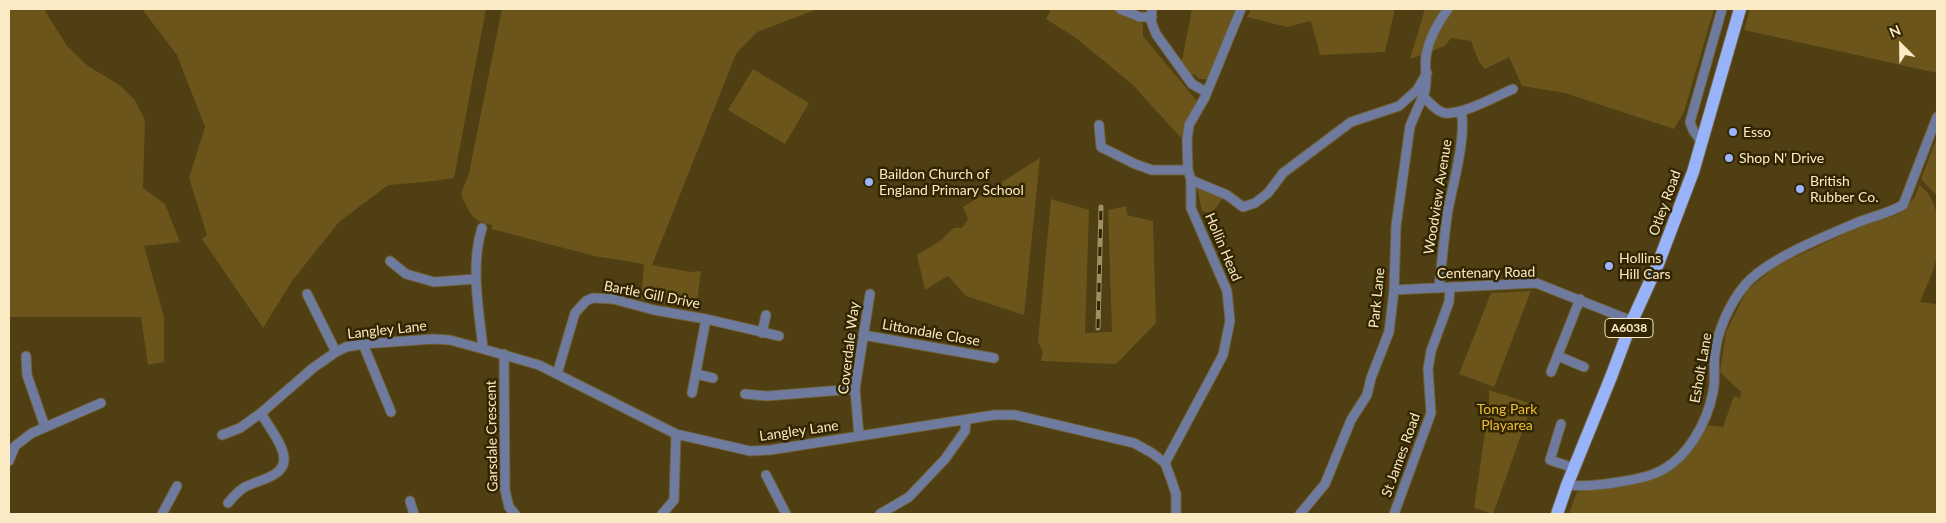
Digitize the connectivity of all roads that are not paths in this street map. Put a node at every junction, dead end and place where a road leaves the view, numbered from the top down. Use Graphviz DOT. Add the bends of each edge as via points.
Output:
graph roads {
  1 [pos="1120,9"];
  2 [pos="1241,9"];
  3 [pos="1448,9"];
  4 [pos="1722,9"];
  5 [pos="1740,9"];
  6 [pos="1152,13"];
  7 [pos="1427,73"];
  8 [pos="1513,89"];
  9 [pos="1206,92"];
  10 [pos="1423,96"];
  11 [pos="1461,111"];
  12 [pos="1937,117"];
  13 [pos="1099,125"];
  14 [pos="1702,143"];
  15 [pos="1188,170"];
  16 [pos="1191,180"];
  17 [pos="482,228"];
  18 [pos="390,261"];
  19 [pos="476,279"];
  20 [pos="1450,287"];
  21 [pos="1439,288"];
  22 [pos="1394,290"];
  23 [pos="307,294"];
  24 [pos="870,294"];
  25 [pos="1580,300"];
  26 [pos="766,315"];
  27 [pos="706,319"];
  28 [pos="1632,321"];
  29 [pos="762,333"];
  30 [pos="863,335"];
  31 [pos="779,336"];
  32 [pos="363,344"];
  33 [pos="483,348"];
  34 [pos="336,352"];
  35 [pos="504,354"];
  36 [pos="26,356"];
  37 [pos="1558,356"];
  38 [pos="994,358"];
  39 [pos="1584,367"];
  40 [pos="1551,372"];
  41 [pos="557,374"];
  42 [pos="696,374"];
  43 [pos="713,378"];
  44 [pos="855,389"];
  45 [pos="692,393"];
  46 [pos="745,394"];
  47 [pos="101,403"];
  48 [pos="391,412"];
  49 [pos="261,413"];
  50 [pos="966,420"];
  51 [pos="1561,424"];
  52 [pos="45,427"];
  53 [pos="676,434"];
  54 [pos="222,435"];
  55 [pos="859,436"];
  56 [pos="9,461"];
  57 [pos="1165,463"];
  58 [pos="1574,468"];
  59 [pos="279,471"];
  60 [pos="766,475"];
  61 [pos="287,478"];
  62 [pos="1567,485"];
  63 [pos="177,486"];
  64 [pos="410,501"];
  65 [pos="228,503"];
  66 [pos="162,514"];
  67 [pos="414,514"];
  68 [pos="515,514"];
  69 [pos="662,514"];
  70 [pos="786,514"];
  71 [pos="880,514"];
  72 [pos="1176,514"];
  73 [pos="1300,514"];
  74 [pos="1394,514"];
  75 [pos="1557,514"];
  1 -- 6 [label="street" via="1140,17"];
  2 -- 9 [label="street, Hollin Head"];
  3 -- 7 [label="street, Park Lane" via="1433,31 1426,58"];
  4 -- 14 [label="street" via="1690,122"];
  5 -- 14 [label="main road, Otley Road / A6038"];
  6 -- 9 [label="street" via="1156,34 1192,84"];
  7 -- 10 [label="street, Park Lane"];
  7 -- 16 [label="street" via="1416,90 1399,106 1351,122 1284,173 1255,203 1243,207 1227,195"];
  8 -- 11 [label="street"];
  9 -- 15 [label="street, Hollin Head" via="1189,125"];
  10 -- 11 [label="street" via="1445,113"];
  10 -- 22 [label="street, Park Lane" via="1410,126 1396,226"];
  11 -- 21 [label="street, Woodview Avenue" via="1460,144"];
  12 -- 62 [label="street, Esholt Lane" via="1903,206 1790,253 1745,284 1718,337 1715,380 1707,411 1692,441 1676,460 1657,473 1638,479 1582,487"];
  13 -- 15 [label="street" via="1101,147 1152,170"];
  14 -- 28 [label="main road, Otley Road / A6038" via="1666,244"];
  15 -- 16 [label="street, Hollin Head"];
  16 -- 57 [label="street, Hollin Head" via="1191,208 1227,291 1230,321 1223,355"];
  17 -- 19 [label="street"];
  18 -- 19 [label="street" via="406,274 434,282"];
  19 -- 33 [label="street"];
  20 -- 21 [label="street, Centenary Road"];
  20 -- 25 [label="street, Centenary Road" via="1536,283"];
  20 -- 74 [label="street, St James Road" via="1428,369 1431,413"];
  21 -- 22 [label="street, Centenary Road"];
  22 -- 73 [label="street, Park Lane" via="1389,332 1367,395 1351,420 1325,484"];
  23 -- 34 [label="street, Langley Lane"];
  24 -- 30 [label="street, Coverdale Way"];
  25 -- 28 [label="street, Centenary Road"];
  25 -- 37 [label="street"];
  26 -- 29 [label="street"];
  27 -- 29 [label="street, Bartle Gill Drive"];
  27 -- 41 [label="street, Bartle Gill Drive" via="613,299 594,298 580,306 572,320"];
  27 -- 42 [label="street"];
  28 -- 58 [label="main road, Otley Road / A6038"];
  29 -- 31 [label="street, Bartle Gill Drive"];
  30 -- 38 [label="street, Littondale Close"];
  30 -- 44 [label="street, Coverdale Way"];
  32 -- 33 [label="street, Langley Lane" via="433,339"];
  32 -- 34 [label="street, Langley Lane"];
  32 -- 48 [label="street"];
  33 -- 35 [label="street, Langley Lane"];
  34 -- 49 [label="street, Langley Lane"];
  35 -- 41 [label="street, Langley Lane"];
  35 -- 68 [label="street, Garsdale Crescent" via="505,490 509,507"];
  36 -- 52 [label="street" via="27,375"];
  37 -- 39 [label="street"];
  37 -- 40 [label="street"];
  41 -- 53 [label="street, Langley Lane"];
  42 -- 43 [label="street"];
  42 -- 45 [label="street"];
  44 -- 46 [label="street" via="767,396"];
  44 -- 55 [label="street, Coverdale Way"];
  47 -- 52 [label="street"];
  49 -- 54 [label="street, Langley Lane" via="240,428"];
  49 -- 59 [label="street" via="282,448 284,460"];
  50 -- 55 [label="street, Langley Lane"];
  50 -- 57 [label="street, Langley Lane" via="1015,415 1134,443"];
  50 -- 71 [label="street" via="965,431 945,459 909,498"];
  51 -- 58 [label="street" via="1550,460"];
  52 -- 56 [label="street" via="15,446"];
  53 -- 55 [label="street, Langley Lane" via="750,451"];
  53 -- 69 [label="street" via="674,500"];
  57 -- 72 [label="street" via="1176,494"];
  58 -- 62 [label="main road, Otley Road / A6038"];
  59 -- 61 [label="street"];
  59 -- 65 [label="street" via="245,487 239,497"];
  60 -- 70 [label="street"];
  62 -- 75 [label="main road, Otley Road / A6038"];
  63 -- 66 [label="street"];
  64 -- 67 [label="street"];
}
